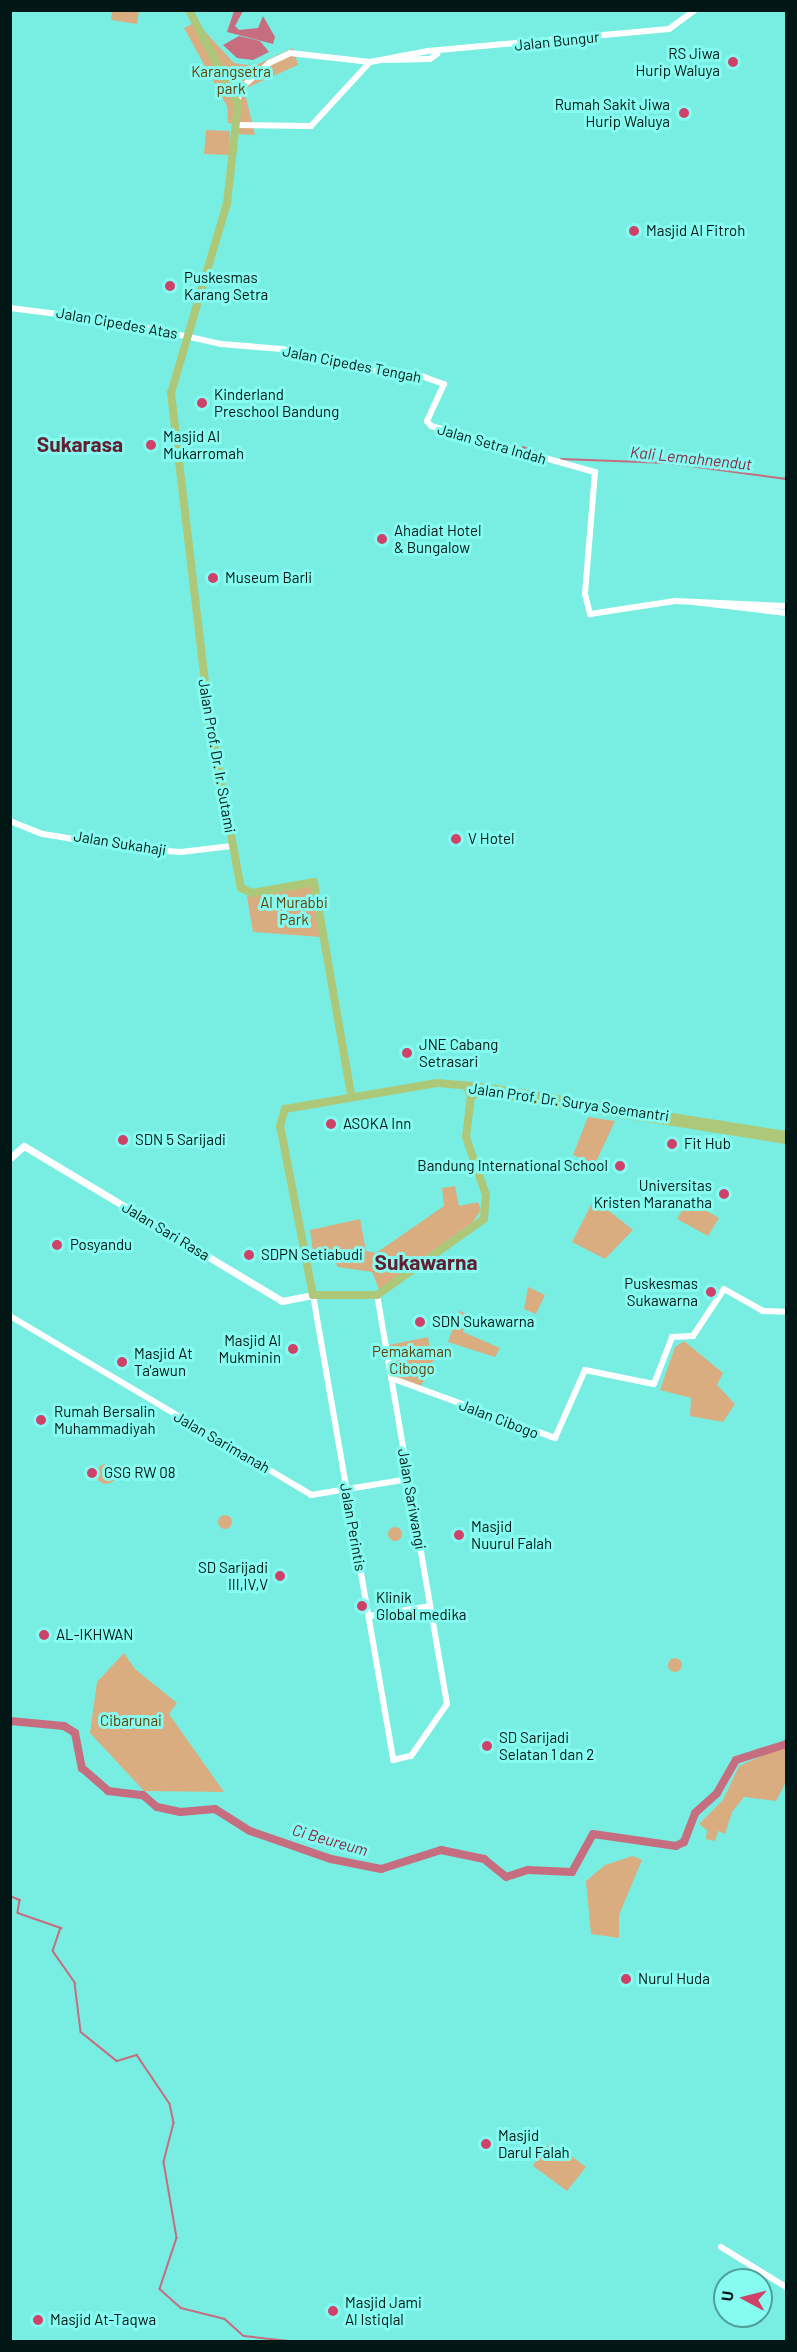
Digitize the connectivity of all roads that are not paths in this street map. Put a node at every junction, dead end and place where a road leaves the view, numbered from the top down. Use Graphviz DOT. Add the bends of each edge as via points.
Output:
graph roads {
  1 [pos="189,10"];
  2 [pos="695,10"];
  3 [pos="370,62"];
  4 [pos="233,86"];
  5 [pos="243,86"];
  6 [pos="237,100"];
  7 [pos="238,125"];
  8 [pos="10,308"];
  9 [pos="188,335"];
  10 [pos="444,384"];
  11 [pos="692,601"];
  12 [pos="786,606"];
  13 [pos="786,613"];
  14 [pos="10,821"];
  15 [pos="232,846"];
  16 [pos="467,1087"];
  17 [pos="351,1095"];
  18 [pos="471,1096"];
  19 [pos="786,1135"];
  20 [pos="786,1140"];
  21 [pos="10,1158"];
  22 [pos="313,1295"];
  23 [pos="376,1295"];
  24 [pos="786,1312"];
  25 [pos="10,1316"];
  26 [pos="391,1378"];
  27 [pos="409,1479"];
  28 [pos="346,1490"];
  29 [pos="430,1606"];
  30 [pos="369,1616"];
  31 [pos="393,1760"];
  32 [pos="721,2247"];
  33 [pos="786,2287"];
  1 -- 4 [label="main road" via="202,44"];
  2 -- 3 [label="street, Jalan Bungur" via="676,28"];
  3 -- 5 [label="street, Jalan Bungur" via="290,53"];
  3 -- 7 [label="street" via="311,126"];
  4 -- 5 [label="main road"];
  4 -- 6 [label="main road, Jalan Prof. Dr. Ir. Sutami"];
  5 -- 6 [label="street"];
  6 -- 7 [label="main road, Jalan Prof. Dr. Ir. Sutami"];
  7 -- 9 [label="main road, Jalan Prof. Dr. Ir. Sutami" via="215,252"];
  8 -- 9 [label="street, Jalan Cipedes Atas"];
  9 -- 10 [label="street, Jalan Cipedes Tengah" via="282,349 389,374 416,374"];
  9 -- 15 [label="main road, Jalan Prof. Dr. Ir. Sutami" via="173,379 172,419 194,612"];
  10 -- 11 [label="street, Jalan Setra Indah" via="427,421 431,426 596,475 585,594 591,614"];
  11 -- 12 [label="street"];
  11 -- 13 [label="street"];
  14 -- 15 [label="street, Jalan Sukahaji" via="43,834 135,849 181,852"];
  15 -- 17 [label="main road, Jalan Prof. Dr. Ir. Sutami" via="240,885 247,892 314,882"];
  16 -- 17 [label="main road, Jalan Prof. Dr. Surya Soemantri" via="418,1083"];
  16 -- 18 [label="main road"];
  16 -- 19 [label="main road, Jalan Prof. Dr. Surya Soemantri"];
  17 -- 22 [label="main road, Jalan Prof. Dr. Surya Soemantri" via="293,1106 280,1114"];
  18 -- 20 [label="main road, Jalan Prof. Dr. Surya Soemantri" via="483,1092"];
  18 -- 23 [label="main road" via="466,1137 486,1195 484,1220"];
  21 -- 22 [label="main road, Jalan Sari Rasa" via="22,1145 282,1301"];
  22 -- 23 [label="main road"];
  22 -- 28 [label="street, Jalan Perintis"];
  23 -- 26 [label="street, Jalan Sariwangi"];
  24 -- 26 [label="street, Jalan Cibogo" via="763,1311 724,1289 693,1336 672,1337 654,1384 585,1370 555,1438"];
  25 -- 28 [label="street, Jalan Sarimanah" via="311,1495"];
  26 -- 27 [label="street, Jalan Sariwangi"];
  27 -- 28 [label="street"];
  27 -- 29 [label="street, Jalan Sariwangi"];
  28 -- 30 [label="street, Jalan Perintis"];
  29 -- 30 [label="street"];
  29 -- 31 [label="street, Jalan Sariwangi" via="447,1704 411,1756"];
  30 -- 31 [label="street, Jalan Perintis"];
  32 -- 33 [label="street"];
}
